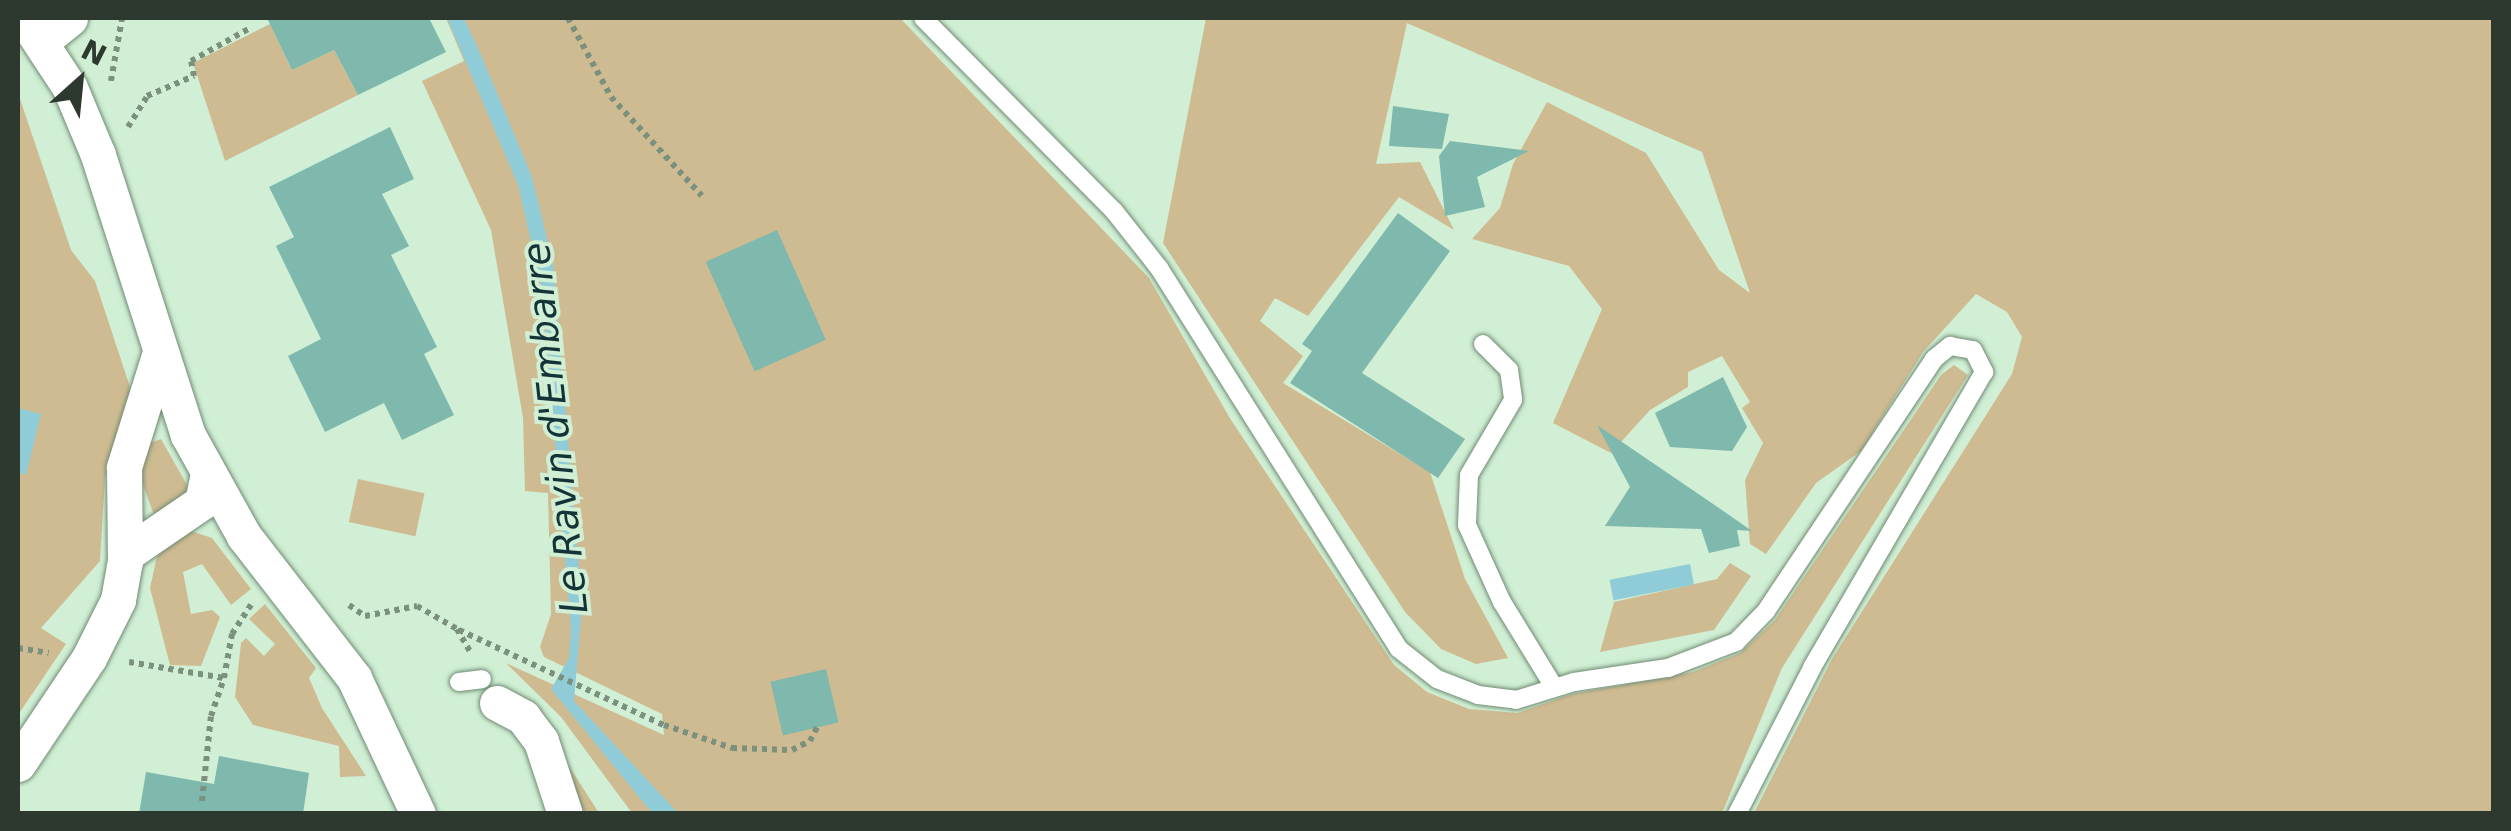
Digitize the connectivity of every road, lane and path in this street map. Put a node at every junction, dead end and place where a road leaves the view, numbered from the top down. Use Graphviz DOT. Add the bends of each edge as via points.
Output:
graph roads {
  1 [pos="70,18"];
  2 [pos="122,18"];
  3 [pos="568,18"];
  4 [pos="923,18"];
  5 [pos="250,28"];
  6 [pos="33,29"];
  7 [pos="115,100"];
  8 [pos="119,116"];
  9 [pos="128,122"];
  10 [pos="124,132"];
  11 [pos="702,196"];
  12 [pos="1483,344"];
  13 [pos="157,400"];
  14 [pos="208,474"];
  15 [pos="182,515"];
  16 [pos="238,526"];
  17 [pos="126,554"];
  18 [pos="338,592"];
  19 [pos="108,622"];
  20 [pos="457,629"];
  21 [pos="229,646"];
  22 [pos="18,648"];
  23 [pos="56,654"];
  24 [pos="224,678"];
  25 [pos="459,682"];
  26 [pos="1554,687"];
  27 [pos="490,691"];
  28 [pos="817,728"];
  29 [pos="18,764"];
  30 [pos="202,801"];
  31 [pos="418,814"];
  32 [pos="565,814"];
  33 [pos="1738,814"];
  1 -- 6 [label="street"];
  2 -- 7 [label="path" via="112,54"];
  3 -- 11 [label="path" via="611,97"];
  4 -- 26 [label="lane" via="1114,210 1159,268 1399,649 1437,680 1478,696 1516,700"];
  5 -- 9 [label="path" via="191,61 194,76 147,96"];
  6 -- 13 [label="street" via="98,155 158,355"];
  8 -- 10 [label="path"];
  12 -- 26 [label="lane" via="1509,370 1513,400 1469,475 1466,525"];
  13 -- 14 [label="street"];
  13 -- 17 [label="street" via="124,467"];
  14 -- 15 [label="street" via="204,500"];
  14 -- 16 [label="street"];
  15 -- 16 [label="street" via="208,514"];
  15 -- 17 [label="street"];
  16 -- 31 [label="street" via="354,678"];
  17 -- 19 [label="street"];
  18 -- 20 [label="path" via="366,616 406,604"];
  19 -- 24 [label="path" via="128,634 124,656 131,666"];
  19 -- 29 [label="street"];
  20 -- 27 [label="path"];
  20 -- 28 [label="path" via="664,725 732,748 792,750 810,741"];
  21 -- 24 [label="path"];
  22 -- 23 [label="path"];
  24 -- 30 [label="path" via="211,716"];
  25 -- 27 [label="lane"];
  26 -- 33 [label="lane" via="1668,668 1736,642 1766,612 1934,359 1950,346 1972,350 1984,372 1829,637"];
  27 -- 32 [label="street" via="541,741"];
}
